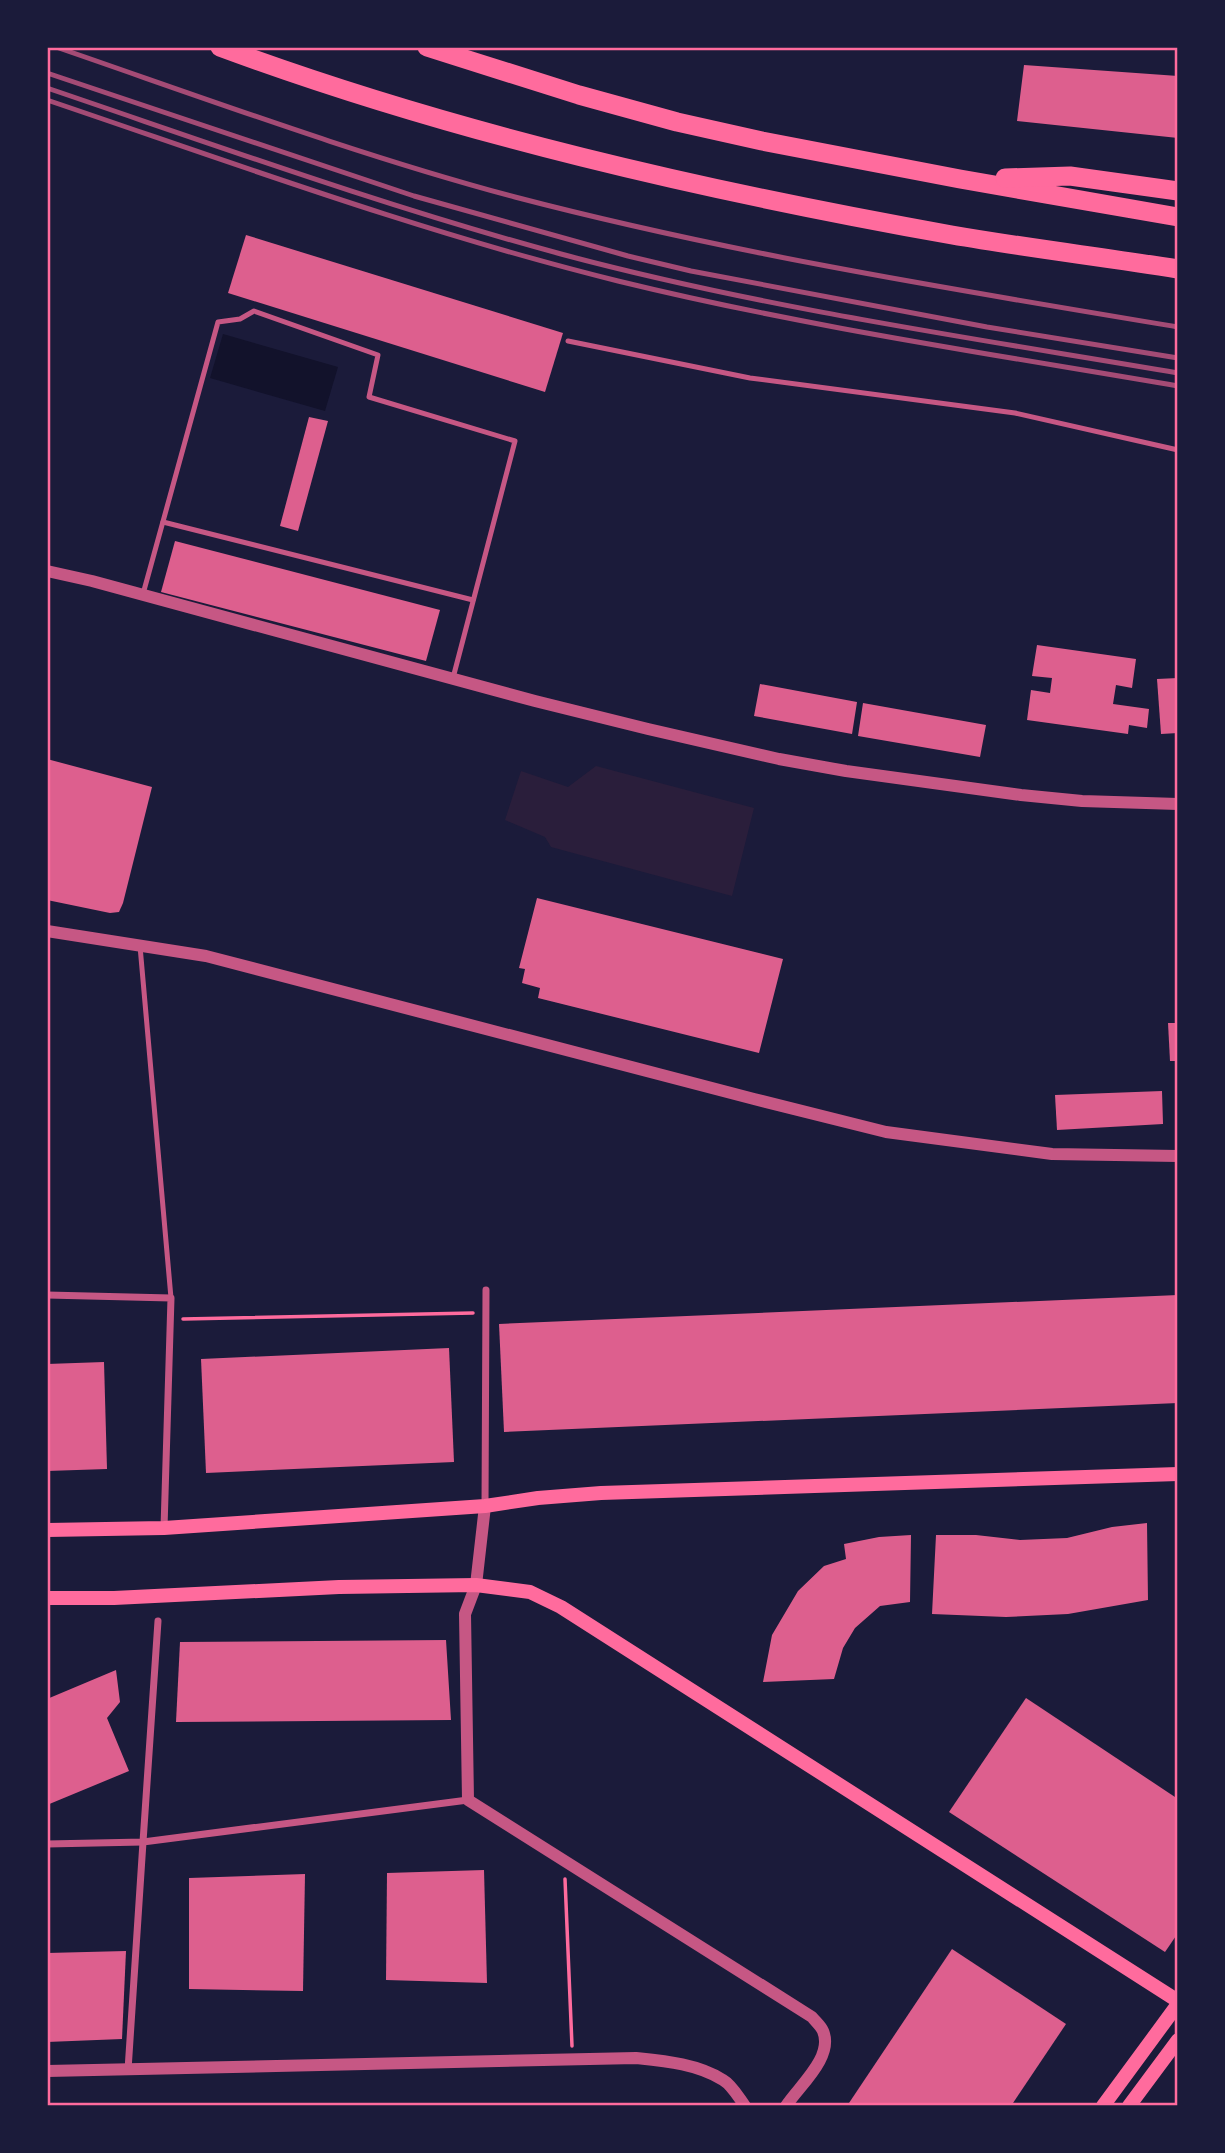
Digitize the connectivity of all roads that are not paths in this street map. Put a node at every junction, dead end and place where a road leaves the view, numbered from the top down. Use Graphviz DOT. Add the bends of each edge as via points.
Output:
graph roads {
  1 [pos="220,47"];
  2 [pos="427,47"];
  3 [pos="960,179"];
  4 [pos="1178,191"];
  5 [pos="1178,217"];
  6 [pos="1178,268"];
  7 [pos="568,341"];
  8 [pos="1178,450"];
  9 [pos="163,522"];
  10 [pos="47,571"];
  11 [pos="143,595"];
  12 [pos="473,600"];
  13 [pos="453,678"];
  14 [pos="1178,804"];
  15 [pos="47,931"];
  16 [pos="141,946"];
  17 [pos="1178,1156"];
  18 [pos="486,1290"];
  19 [pos="47,1295"];
  20 [pos="171,1298"];
  21 [pos="1178,1474"];
  22 [pos="485,1506"];
  23 [pos="164,1528"];
  24 [pos="47,1530"];
  25 [pos="476,1585"];
  26 [pos="47,1598"];
  27 [pos="158,1621"];
  28 [pos="468,1800"];
  29 [pos="143,1842"];
  30 [pos="47,1844"];
  31 [pos="1178,2003"];
  32 [pos="1178,2040"];
  33 [pos="47,2071"];
  34 [pos="128,2071"];
  35 [pos="745,2106"];
  36 [pos="786,2106"];
  37 [pos="1103,2106"];
  38 [pos="1129,2106"];
  1 -- 6 [label="highway" via="378,100 599,161 955,236"];
  2 -- 3 [label="highway" via="677,122"];
  3 -- 4 [label="highway" via="1070,176"];
  3 -- 5 [label="highway"];
  7 -- 8 [label="lane" via="750,378 1015,414"];
  9 -- 11 [label="lane"];
  9 -- 12 [label="lane"];
  9 -- 12 [label="lane" via="218,322 240,319 254,311 378,355 369,397 515,441"];
  10 -- 11 [label="street"];
  11 -- 13 [label="street"];
  12 -- 13 [label="lane"];
  13 -- 14 [label="street" via="719,746 846,771 1033,796"];
  15 -- 16 [label="street"];
  16 -- 17 [label="street" via="206,956 886,1132 1052,1154"];
  16 -- 20 [label="lane"];
  18 -- 22 [label="street"];
  19 -- 20 [label="street"];
  20 -- 23 [label="street"];
  21 -- 22 [label="main road" via="601,1493"];
  22 -- 23 [label="main road"];
  22 -- 25 [label="street"];
  23 -- 24 [label="main road"];
  25 -- 26 [label="main road"];
  25 -- 28 [label="street" via="465,1614"];
  25 -- 31 [label="main road" via="530,1592 561,1607"];
  27 -- 29 [label="street"];
  28 -- 29 [label="street"];
  28 -- 36 [label="street" via="812,2017 823,2030 825,2046 816,2068"];
  29 -- 30 [label="street"];
  29 -- 34 [label="street"];
  31 -- 37 [label="main road"];
  32 -- 38 [label="main road"];
  33 -- 34 [label="street"];
  34 -- 35 [label="street" via="636,2058 698,2069 725,2081"];
}
